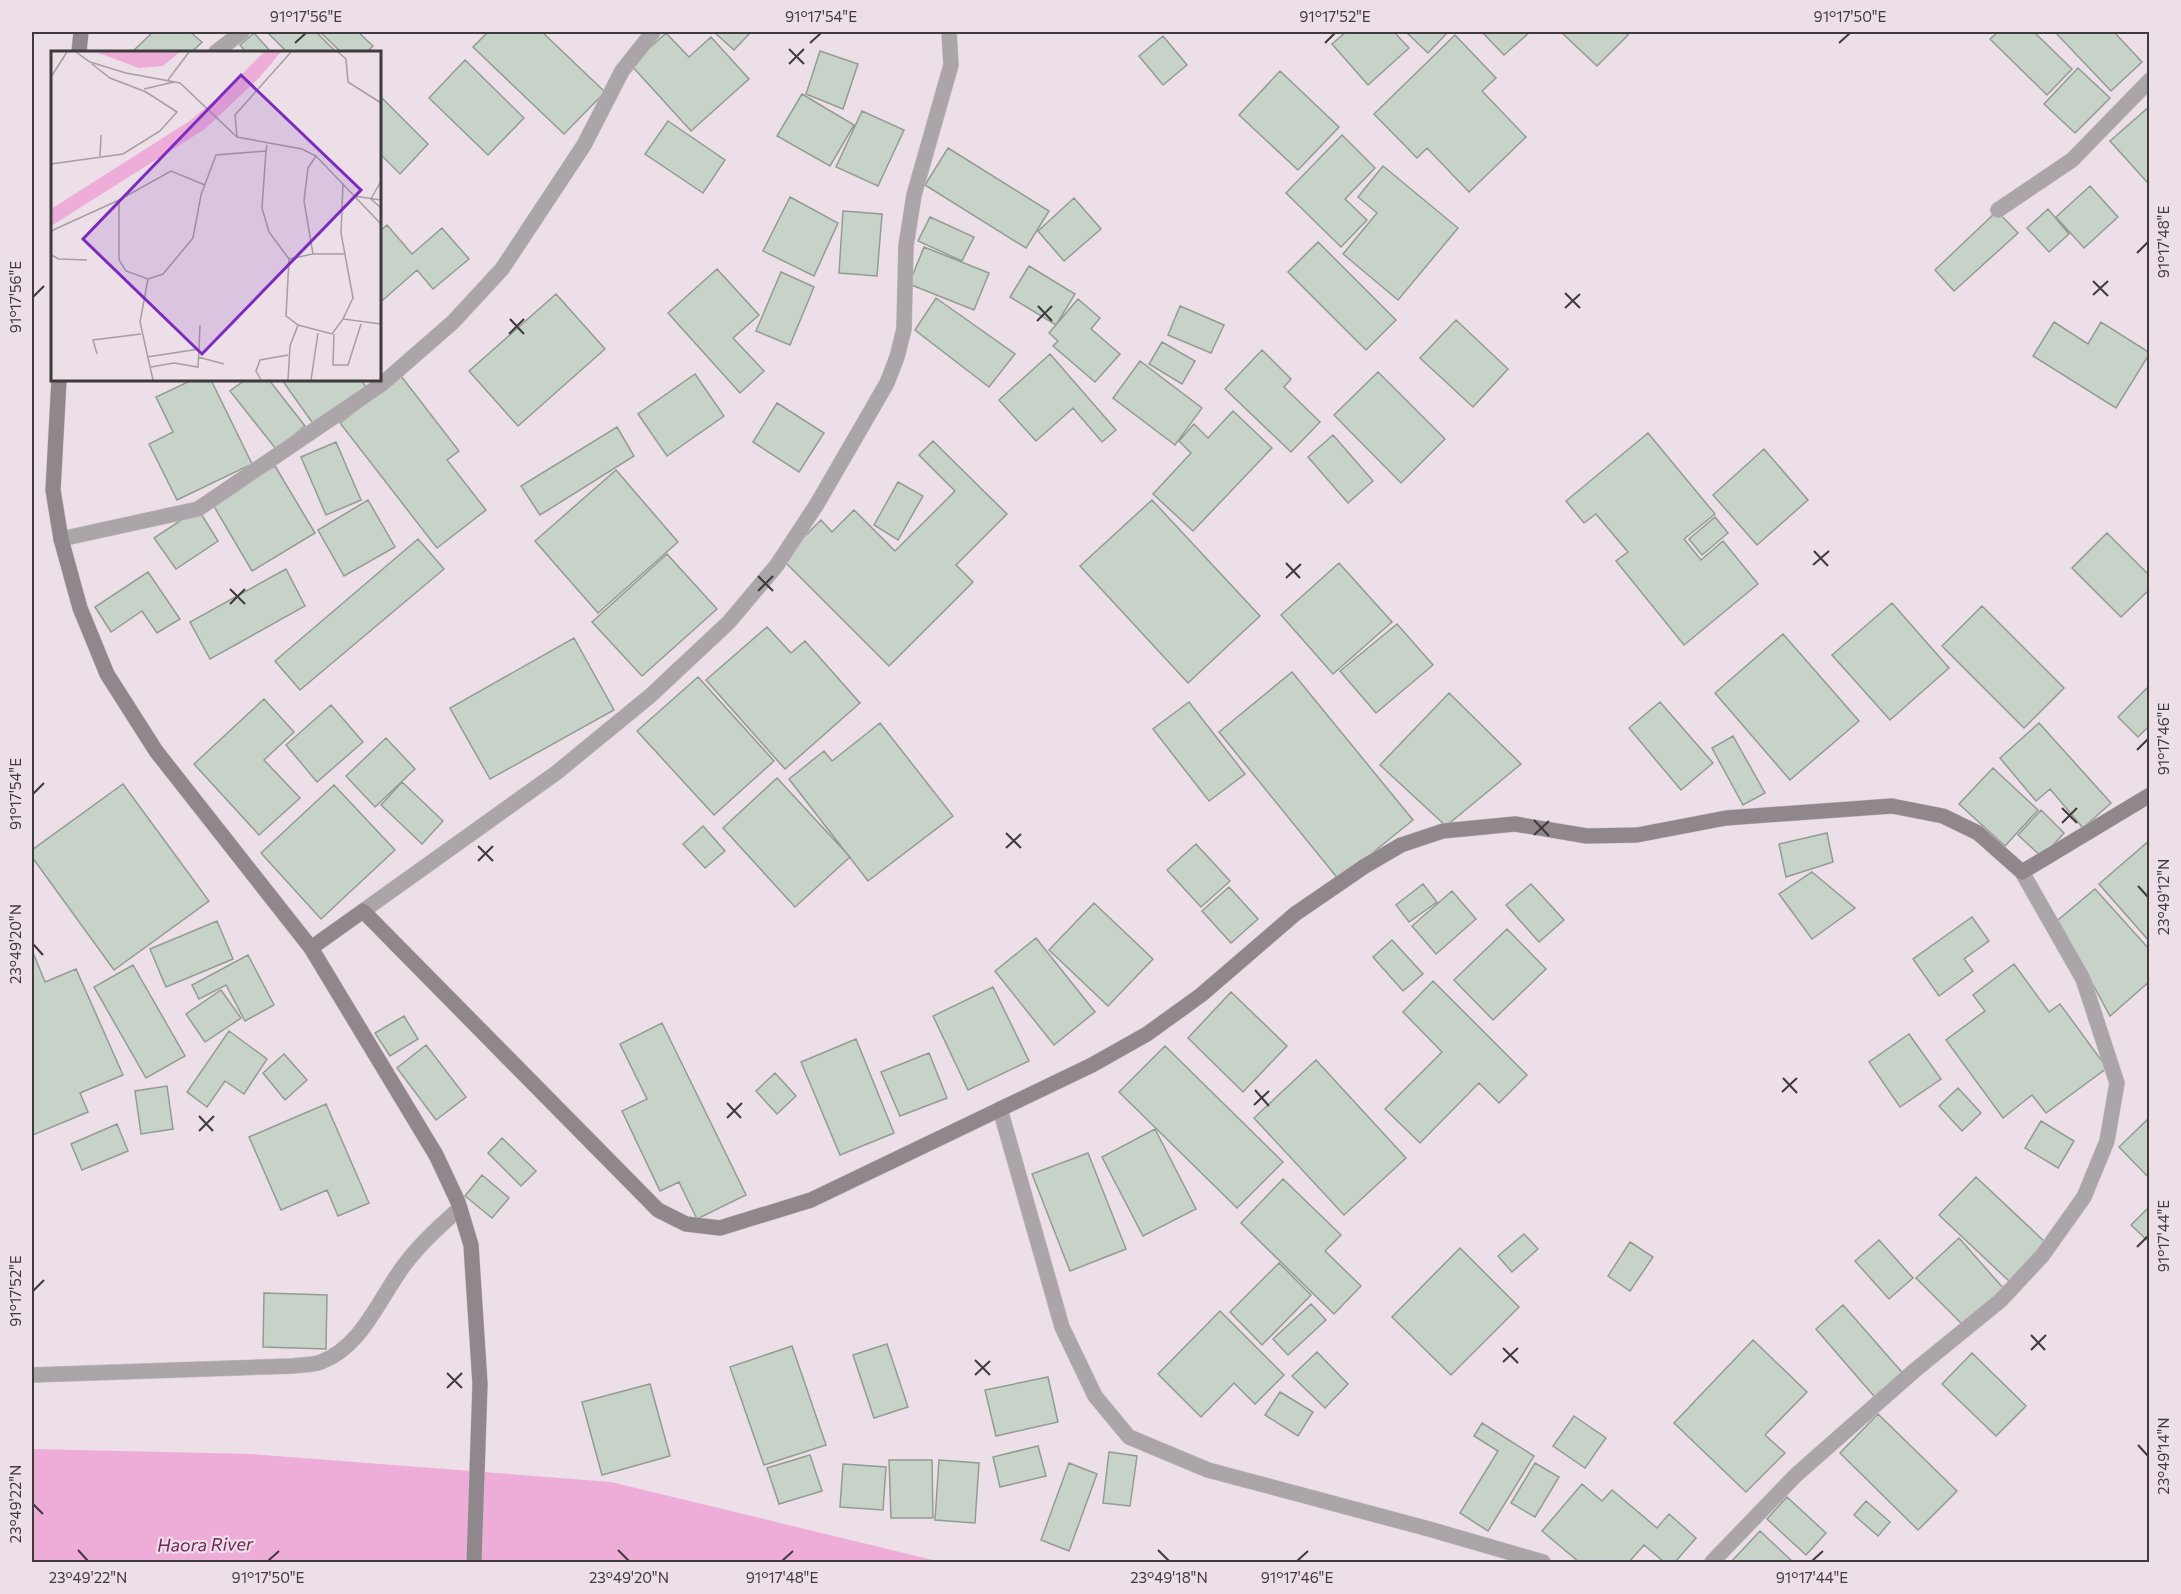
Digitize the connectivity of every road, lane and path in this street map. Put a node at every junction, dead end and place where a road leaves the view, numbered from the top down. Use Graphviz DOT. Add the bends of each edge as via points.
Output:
graph roads {
  1 [pos="81,32"];
  2 [pos="242,32"];
  3 [pos="653,32"];
  4 [pos="948,32"];
  5 [pos="79,51"];
  6 [pos="217,51"];
  7 [pos="2150,80"];
  8 [pos="1998,210"];
  9 [pos="59,381"];
  10 [pos="61,538"];
  11 [pos="2150,795"];
  12 [pos="2022,872"];
  13 [pos="363,911"];
  14 [pos="311,948"];
  15 [pos="1000,1109"];
  16 [pos="460,1208"];
  17 [pos="32,1375"];
  18 [pos="474,1563"];
  19 [pos="1543,1563"];
  20 [pos="1712,1563"];
  1 -- 5 [label="street"];
  2 -- 6 [label="street"];
  3 -- 10 [label="street" via="622,71 584,145 502,269 453,322 382,384 198,509"];
  4 -- 13 [label="street" via="951,65 914,195 906,246 904,329 897,357 887,384 783,556 729,622 650,696 556,773"];
  7 -- 8 [label="street" via="2072,160"];
  9 -- 10 [label="street" via="54,490"];
  10 -- 14 [label="street" via="80,608 107,674 156,751"];
  11 -- 12 [label="street"];
  12 -- 15 [label="street" via="1978,833 1943,816 1892,806 1726,818 1637,835 1587,836 1515,824 1443,831 1401,845 1295,914 1201,995 1147,1034"];
  12 -- 20 [label="street" via="2083,979 2117,1083 2107,1141 2084,1197 2042,1256 2001,1300 1796,1475"];
  13 -- 14 [label="street"];
  13 -- 15 [label="street" via="658,1210 686,1224 720,1228 811,1200"];
  14 -- 16 [label="street" via="436,1155"];
  15 -- 19 [label="street" via="1062,1327 1095,1396 1129,1437 1208,1470"];
  16 -- 17 [label="street" via="404,1265 345,1349 320,1363"];
  16 -- 18 [label="street" via="471,1245 480,1384"];
}
